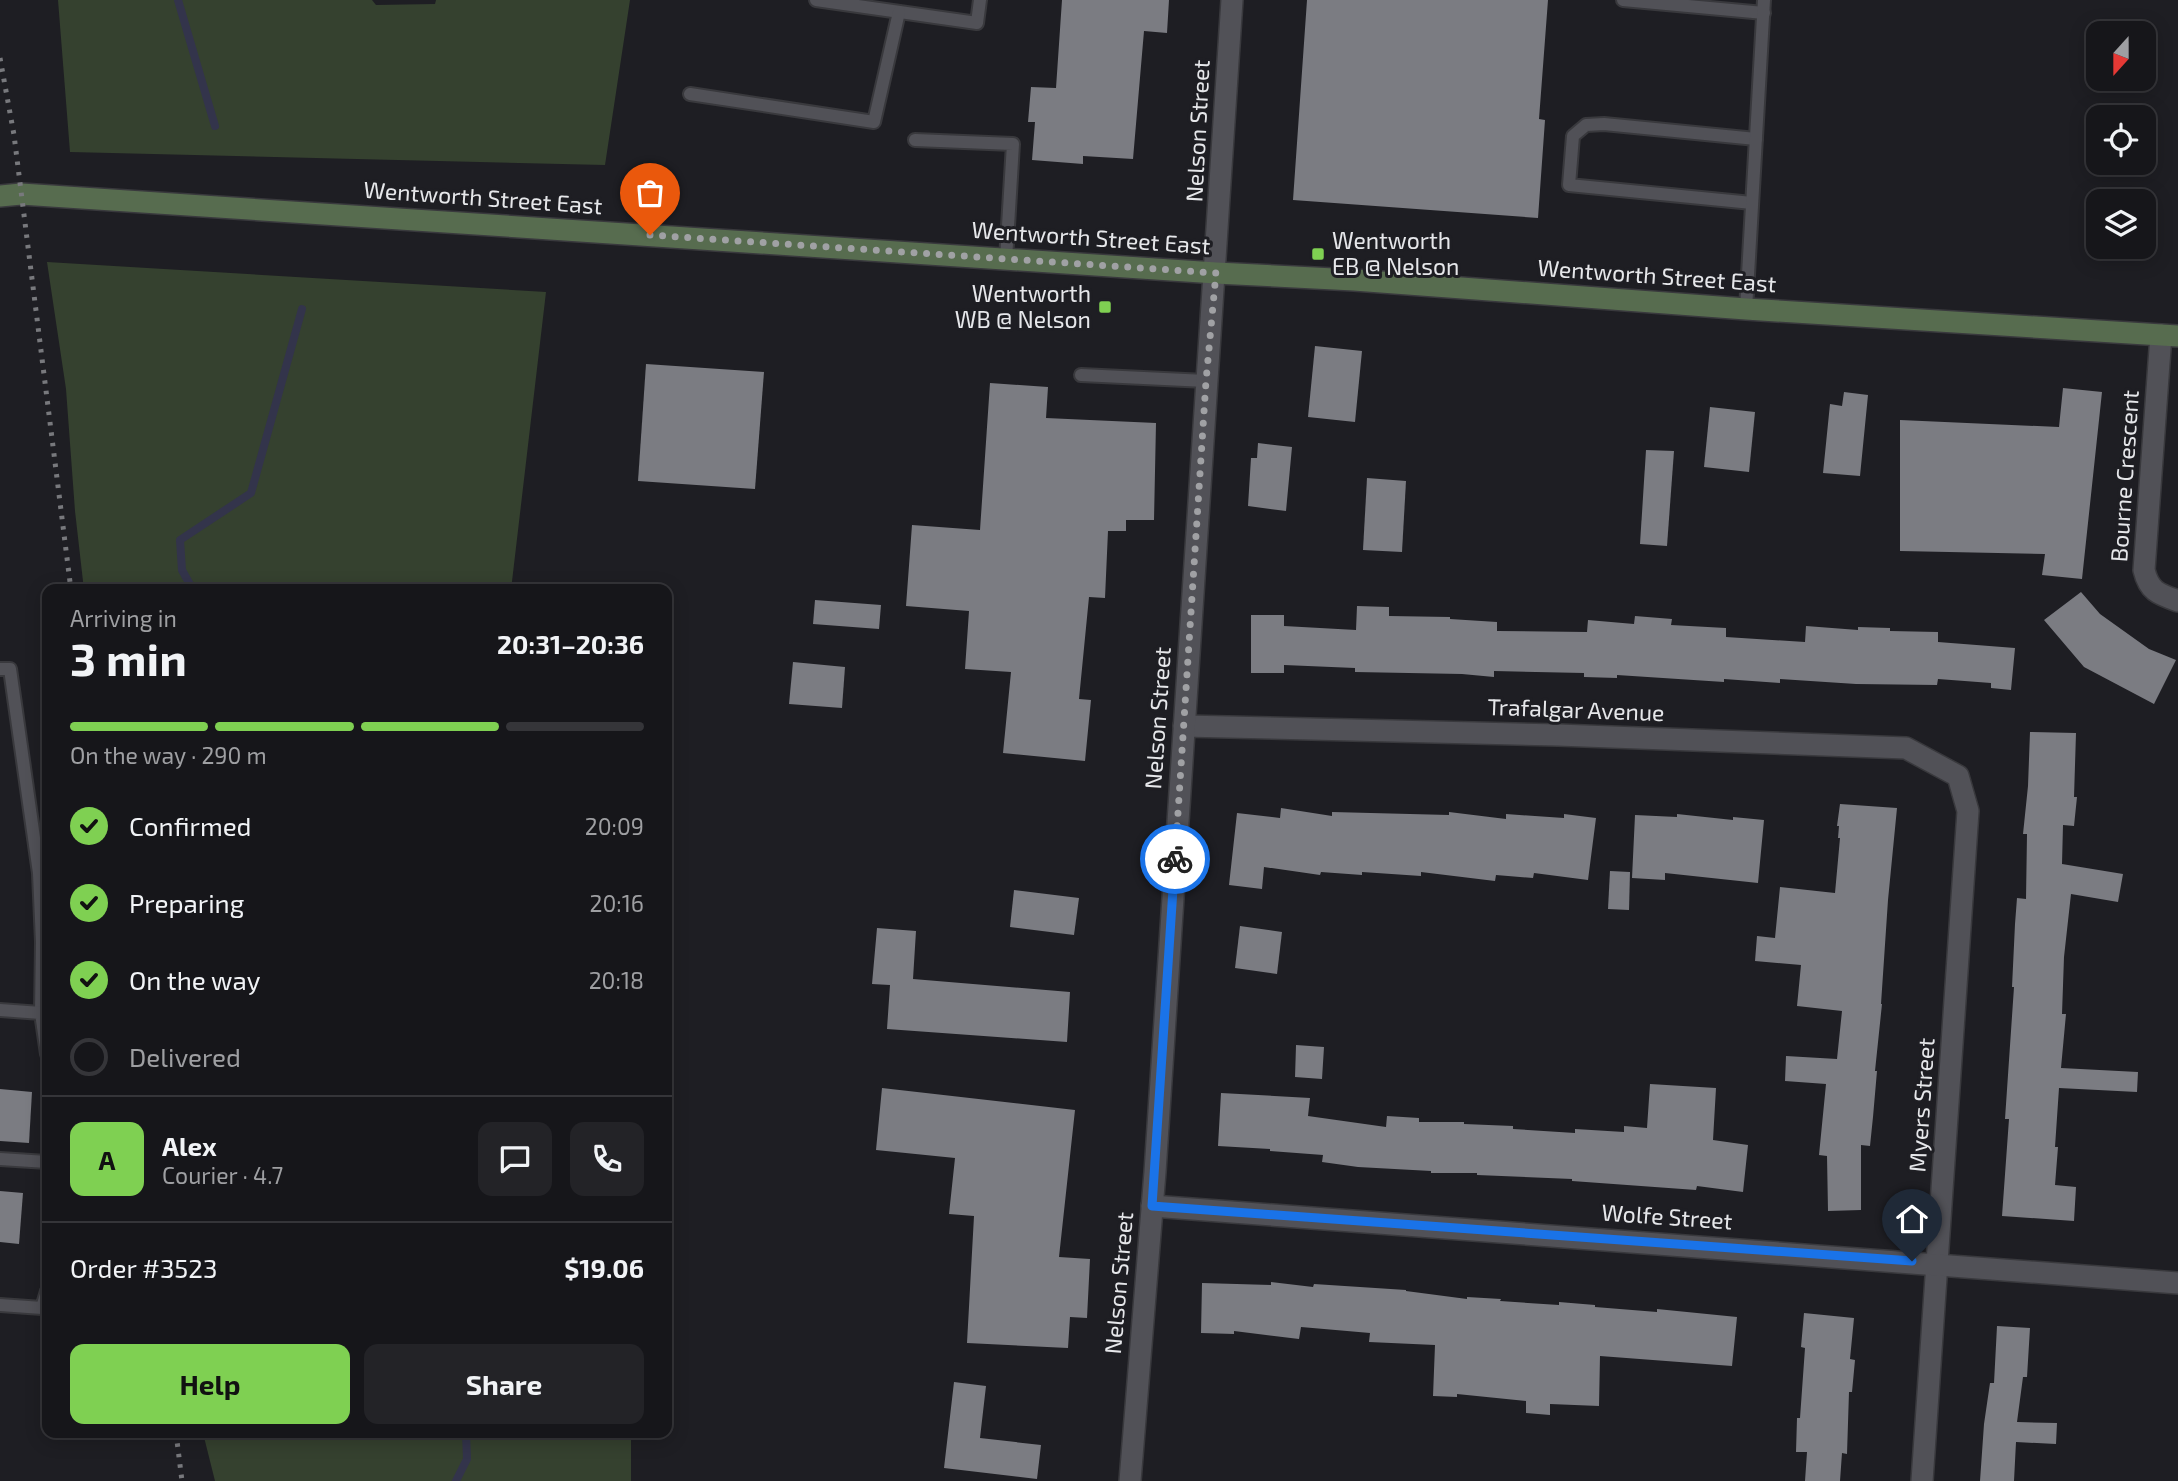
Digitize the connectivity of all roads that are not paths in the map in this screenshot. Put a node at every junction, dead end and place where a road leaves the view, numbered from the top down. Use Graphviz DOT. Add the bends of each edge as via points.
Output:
graph roads {
  1 [pos="816,0"];
  2 [pos="980,0"];
  3 [pos="1232,0"];
  4 [pos="1623,0"];
  5 [pos="1764,6"];
  6 [pos="899,12"];
  7 [pos="690,94"];
  8 [pos="1756,139"];
  9 [pos="915,140"];
  10 [pos="0,196"];
  11 [pos="1752,203"];
  12 [pos="1006,259"];
  13 [pos="1216,273"];
  14 [pos="1746,309"];
  15 [pos="2169,335"];
  16 [pos="1081,375"];
  17 [pos="1206,381"];
  18 [pos="2178,601"];
  19 [pos="0,669"];
  20 [pos="1184,726"];
  21 [pos="1958,776"];
  22 [pos="0,1010"];
  23 [pos="41,1013"];
  24 [pos="42,1020"];
  25 [pos="0,1159"];
  26 [pos="42,1162"];
  27 [pos="1152,1206"];
  28 [pos="1938,1263"];
  29 [pos="2178,1283"];
  30 [pos="0,1305"];
  31 [pos="42,1305"];
  32 [pos="1130,1481"];
  33 [pos="1922,1481"];
  1 -- 6 [label="lane"];
  2 -- 6 [label="lane" via="977,23"];
  3 -- 13 [label="street, Nelson Street"];
  4 -- 5 [label="lane"];
  5 -- 8 [label="lane"];
  6 -- 7 [label="lane" via="874,122"];
  8 -- 11 [label="lane"];
  8 -- 11 [label="lane" via="1586,125 1573,136 1569,186"];
  9 -- 12 [label="lane" via="1013,144"];
  10 -- 12 [label="main road, Wentworth Street East"];
  11 -- 14 [label="lane"];
  12 -- 13 [label="main road, Wentworth Street East"];
  13 -- 14 [label="main road, Wentworth Street East"];
  13 -- 17 [label="street, Nelson Street"];
  14 -- 15 [label="main road, Wentworth Street East"];
  15 -- 18 [label="street, Bourne Crescent" via="2144,570 2147,583 2159,595"];
  16 -- 17 [label="lane"];
  17 -- 20 [label="street, Nelson Street"];
  19 -- 23 [label="lane" via="10,669 36,849"];
  20 -- 21 [label="street, Trafalgar Avenue" via="1906,748"];
  20 -- 27 [label="street, Nelson Street"];
  21 -- 28 [label="street, Myers Street" via="1968,811"];
  22 -- 23 [label="lane"];
  23 -- 24 [label="lane"];
  25 -- 26 [label="lane"];
  27 -- 28 [label="street, Wolfe Street"];
  27 -- 32 [label="street, Nelson Street"];
  28 -- 29 [label="street, Wolfe Street"];
  28 -- 33 [label="street, Myers Street"];
  30 -- 31 [label="lane"];
}
